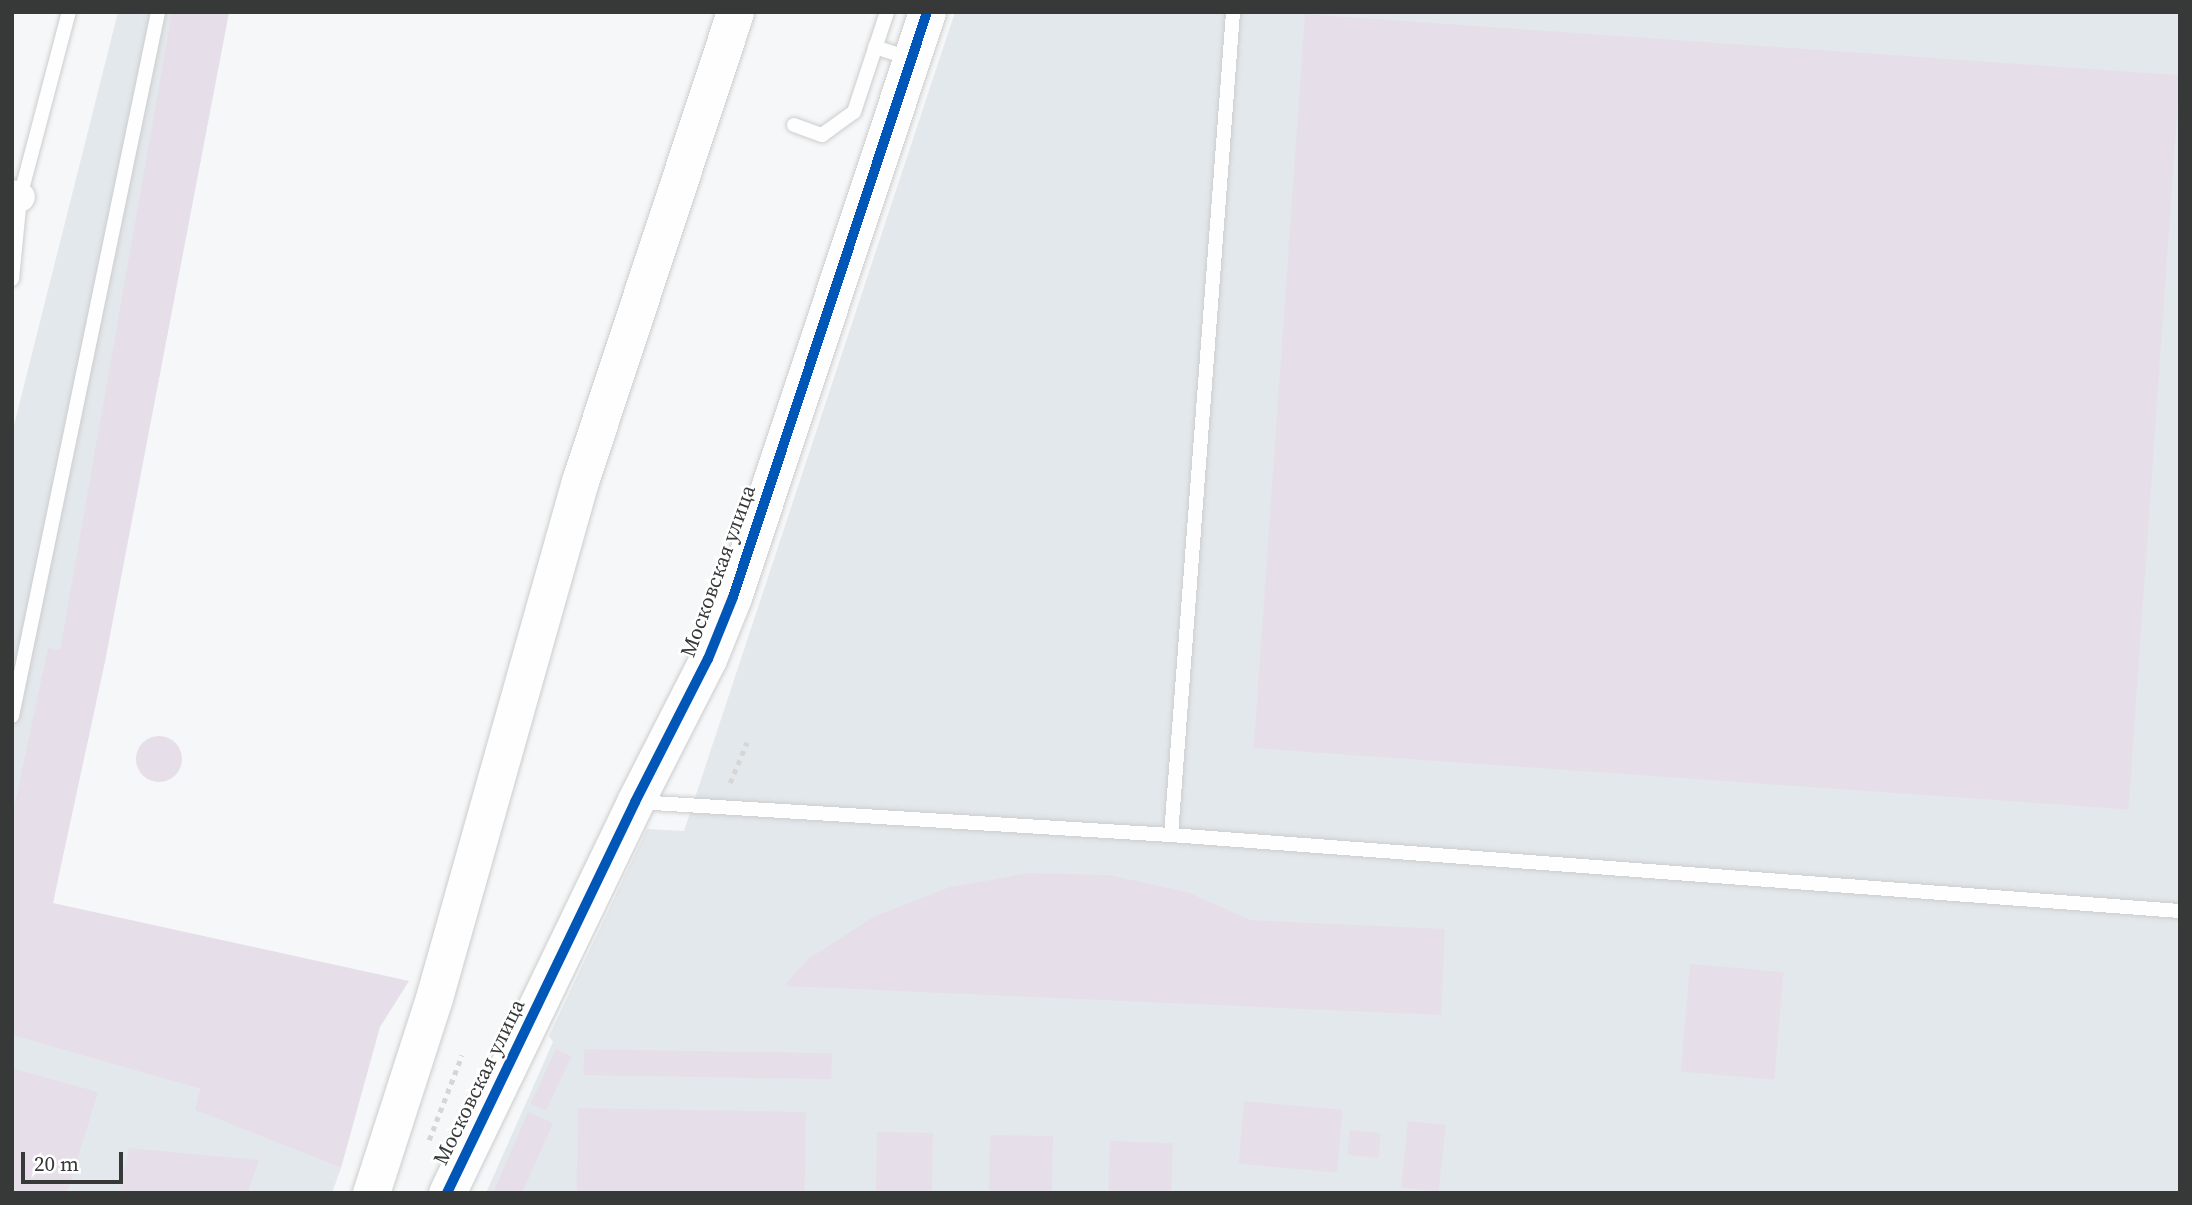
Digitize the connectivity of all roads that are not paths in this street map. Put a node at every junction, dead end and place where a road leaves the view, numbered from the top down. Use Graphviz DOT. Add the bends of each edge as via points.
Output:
graph roads {
  1 [pos="69,12"];
  2 [pos="158,12"];
  3 [pos="735,12"];
  4 [pos="887,12"];
  5 [pos="927,12"];
  6 [pos="1233,12"];
  7 [pos="875,47"];
  8 [pos="912,59"];
  9 [pos="794,125"];
  10 [pos="16,196"];
  11 [pos="12,279"];
  12 [pos="12,716"];
  13 [pos="635,802"];
  14 [pos="1171,835"];
  15 [pos="2180,911"];
  16 [pos="371,1193"];
  17 [pos="447,1193"];
  1 -- 10 [label="lane"];
  2 -- 12 [label="lane"];
  3 -- 16 [label="street" via="580,481 434,998"];
  4 -- 7 [label="lane"];
  5 -- 8 [label="street, Московская улица"];
  6 -- 14 [label="lane"];
  7 -- 8 [label="lane"];
  7 -- 9 [label="lane" via="854,112 822,135"];
  8 -- 13 [label="street, Московская улица" via="733,597 708,659"];
  10 -- 11 [label="lane"];
  13 -- 14 [label="lane"];
  13 -- 17 [label="street, Московская улица"];
  14 -- 15 [label="lane"];
}
